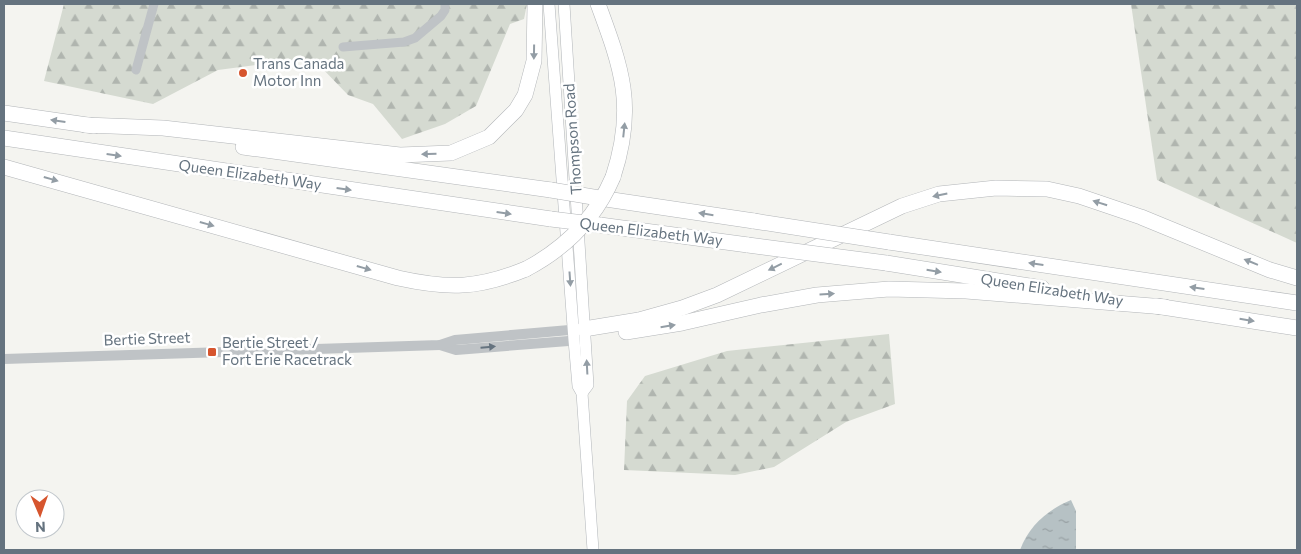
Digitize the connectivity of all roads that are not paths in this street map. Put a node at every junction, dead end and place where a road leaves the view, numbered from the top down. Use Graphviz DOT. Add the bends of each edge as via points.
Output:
graph roads {
  1 [pos="154,4"];
  2 [pos="445,4"];
  3 [pos="535,4"];
  4 [pos="549,4"];
  5 [pos="564,4"];
  6 [pos="598,4"];
  7 [pos="343,47"];
  8 [pos="136,70"];
  9 [pos="4,113"];
  10 [pos="85,125"];
  11 [pos="4,138"];
  12 [pos="4,167"];
  13 [pos="1297,278"];
  14 [pos="1297,303"];
  15 [pos="1165,308"];
  16 [pos="1297,328"];
  17 [pos="579,334"];
  18 [pos="4,359"];
  19 [pos="593,550"];
  1 -- 8 [label="street"];
  2 -- 7 [label="street" via="442,16 414,38 404,42"];
  3 -- 10 [label="highway, one-way" via="534,62 525,94 516,110 489,137 451,153 400,155 163,128"];
  4 -- 17 [label="main road, Thompson Road, one-way"];
  5 -- 17 [label="main road, Thompson Road"];
  12 -- 6 [label="highway, one-way, bridge" via="398,278 454,286 502,279 554,253 585,225 613,177 623,140 626,106 617,57"];
  10 -- 9 [label="highway, Queen Elizabeth Way, one-way"];
  14 -- 10 [label="highway, Queen Elizabeth Way, one-way, bridge" via="551,190"];
  11 -- 15 [label="highway, Queen Elizabeth Way, one-way, bridge" via="551,220 886,263"];
  13 -- 17 [label="highway, one-way" via="1078,196 1046,190 996,188 939,194 902,206 682,308"];
  15 -- 16 [label="highway, Queen Elizabeth Way, one-way"];
  17 -- 15 [label="highway, one-way" via="682,323 817,294 889,289 966,291"];
  17 -- 18 [label="street, Bertie Street" via="455,340 440,345"];
  17 -- 19 [label="main road, Thompson Road" via="588,385 582,393"];
}
